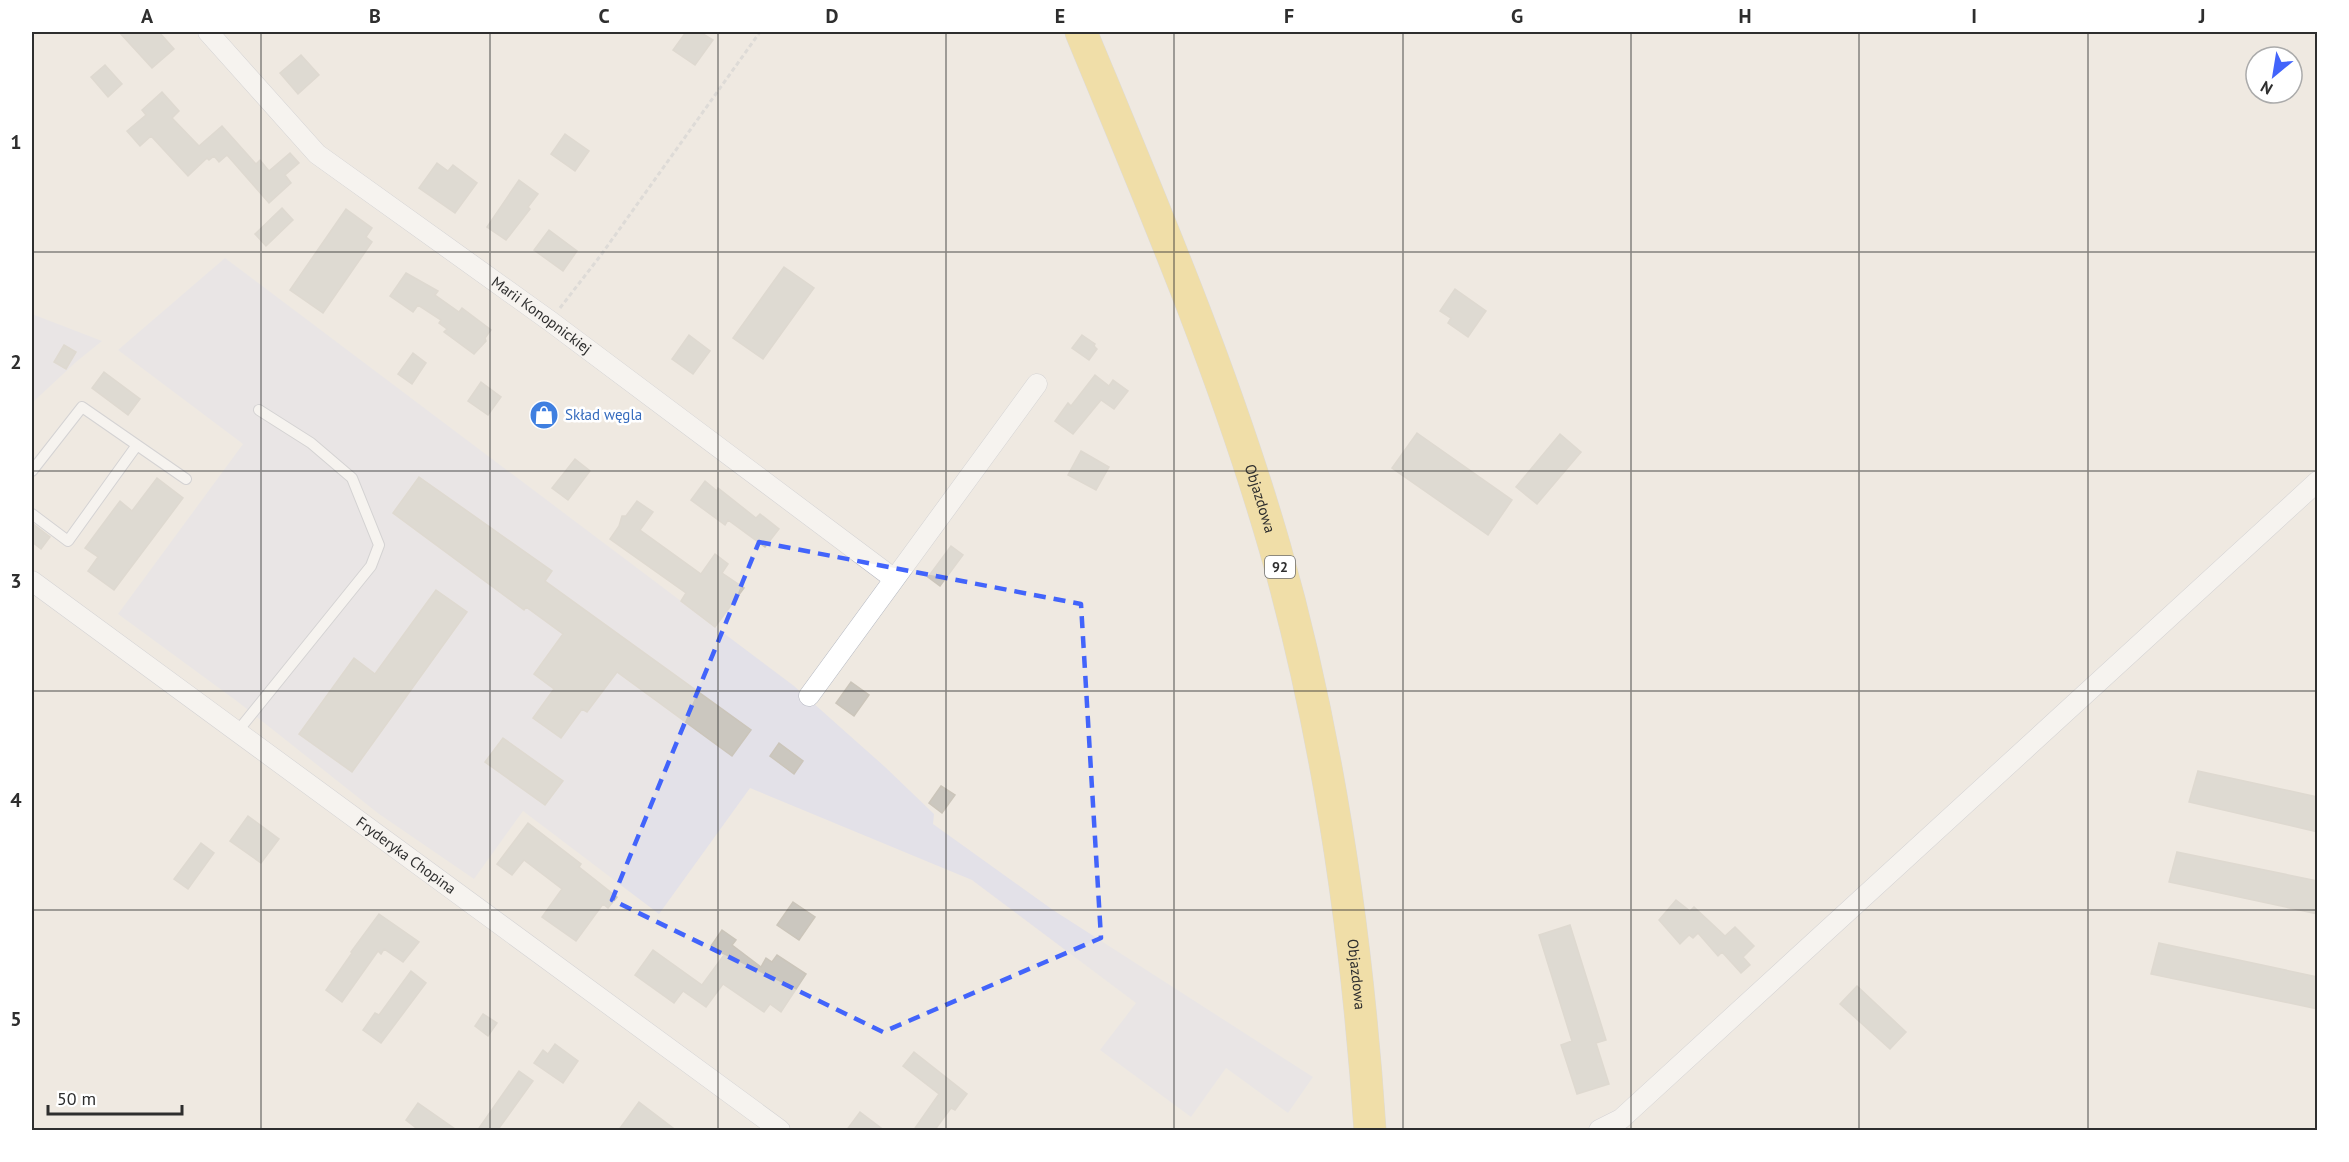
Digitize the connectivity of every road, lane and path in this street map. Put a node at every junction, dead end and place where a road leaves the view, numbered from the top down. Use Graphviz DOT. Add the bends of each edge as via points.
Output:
graph roads {
  1 [pos="208,32"];
  2 [pos="760,32"];
  3 [pos="1080,32"];
  4 [pos="550,321"];
  5 [pos="1037,384"];
  6 [pos="259,410"];
  7 [pos="136,445"];
  8 [pos="32,471"];
  9 [pos="186,479"];
  10 [pos="2318,481"];
  11 [pos="32,514"];
  12 [pos="893,578"];
  13 [pos="32,581"];
  14 [pos="809,696"];
  15 [pos="237,732"];
  16 [pos="780,1131"];
  17 [pos="1370,1131"];
  18 [pos="1599,1131"];
  1 -- 4 [label="street, Marii Konopnickiej" via="317,154"];
  2 -- 4 [label="path"];
  3 -- 17 [label="main road, Objazdowa / 92" via="1202,332 1232,413 1283,579 1314,704 1343,864 1356,958"];
  4 -- 12 [label="street, Marii Konopnickiej"];
  5 -- 12 [label="street"];
  6 -- 15 [label="lane" via="311,443 352,478 379,545 371,566"];
  7 -- 8 [label="lane" via="82,407"];
  7 -- 9 [label="lane"];
  7 -- 11 [label="lane" via="68,541"];
  10 -- 18 [label="street" via="1621,1119"];
  12 -- 14 [label="street"];
  13 -- 15 [label="street, Fryderyka Chopina"];
  15 -- 16 [label="street, Fryderyka Chopina"];
}
